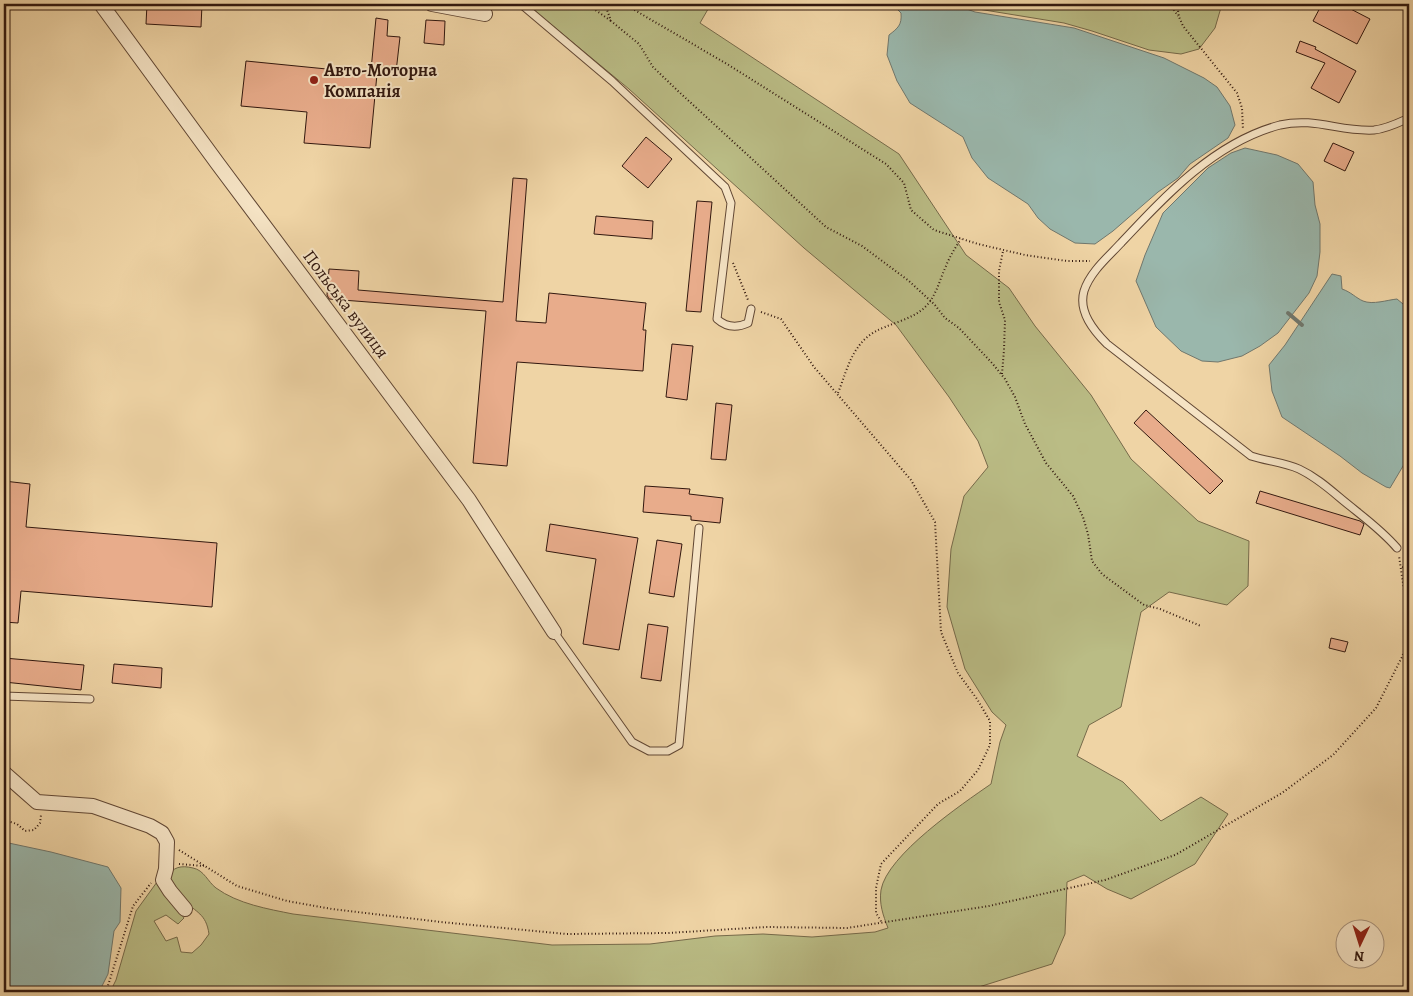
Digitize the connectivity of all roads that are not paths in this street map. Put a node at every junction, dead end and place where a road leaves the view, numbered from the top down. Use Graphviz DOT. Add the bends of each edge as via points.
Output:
graph roads {
  1 [pos="101,4"];
  2 [pos="432,4"];
  3 [pos="521,4"];
  4 [pos="486,14"];
  5 [pos="1409,118"];
  6 [pos="751,309"];
  7 [pos="699,528"];
  8 [pos="1397,548"];
  9 [pos="554,632"];
  10 [pos="4,696"];
  11 [pos="90,699"];
  12 [pos="4,773"];
  13 [pos="185,909"];
  1 -- 9 [label="street, Польська вулиця" via="469,500"];
  2 -- 4 [label="street"];
  3 -- 6 [label="lane" via="612,81 725,187 731,202 717,319 724,325 739,327 748,322"];
  5 -- 8 [label="lane" via="1375,130 1295,122 1238,142 1171,191 1104,260 1084,292 1088,320 1094,332 1107,344 1250,456 1280,462 1322,482"];
  7 -- 9 [label="lane" via="679,745 668,751 649,751 632,742"];
  10 -- 11 [label="lane"];
  12 -- 13 [label="street" via="37,802 93,806 162,833 167,842 163,880"];
}
